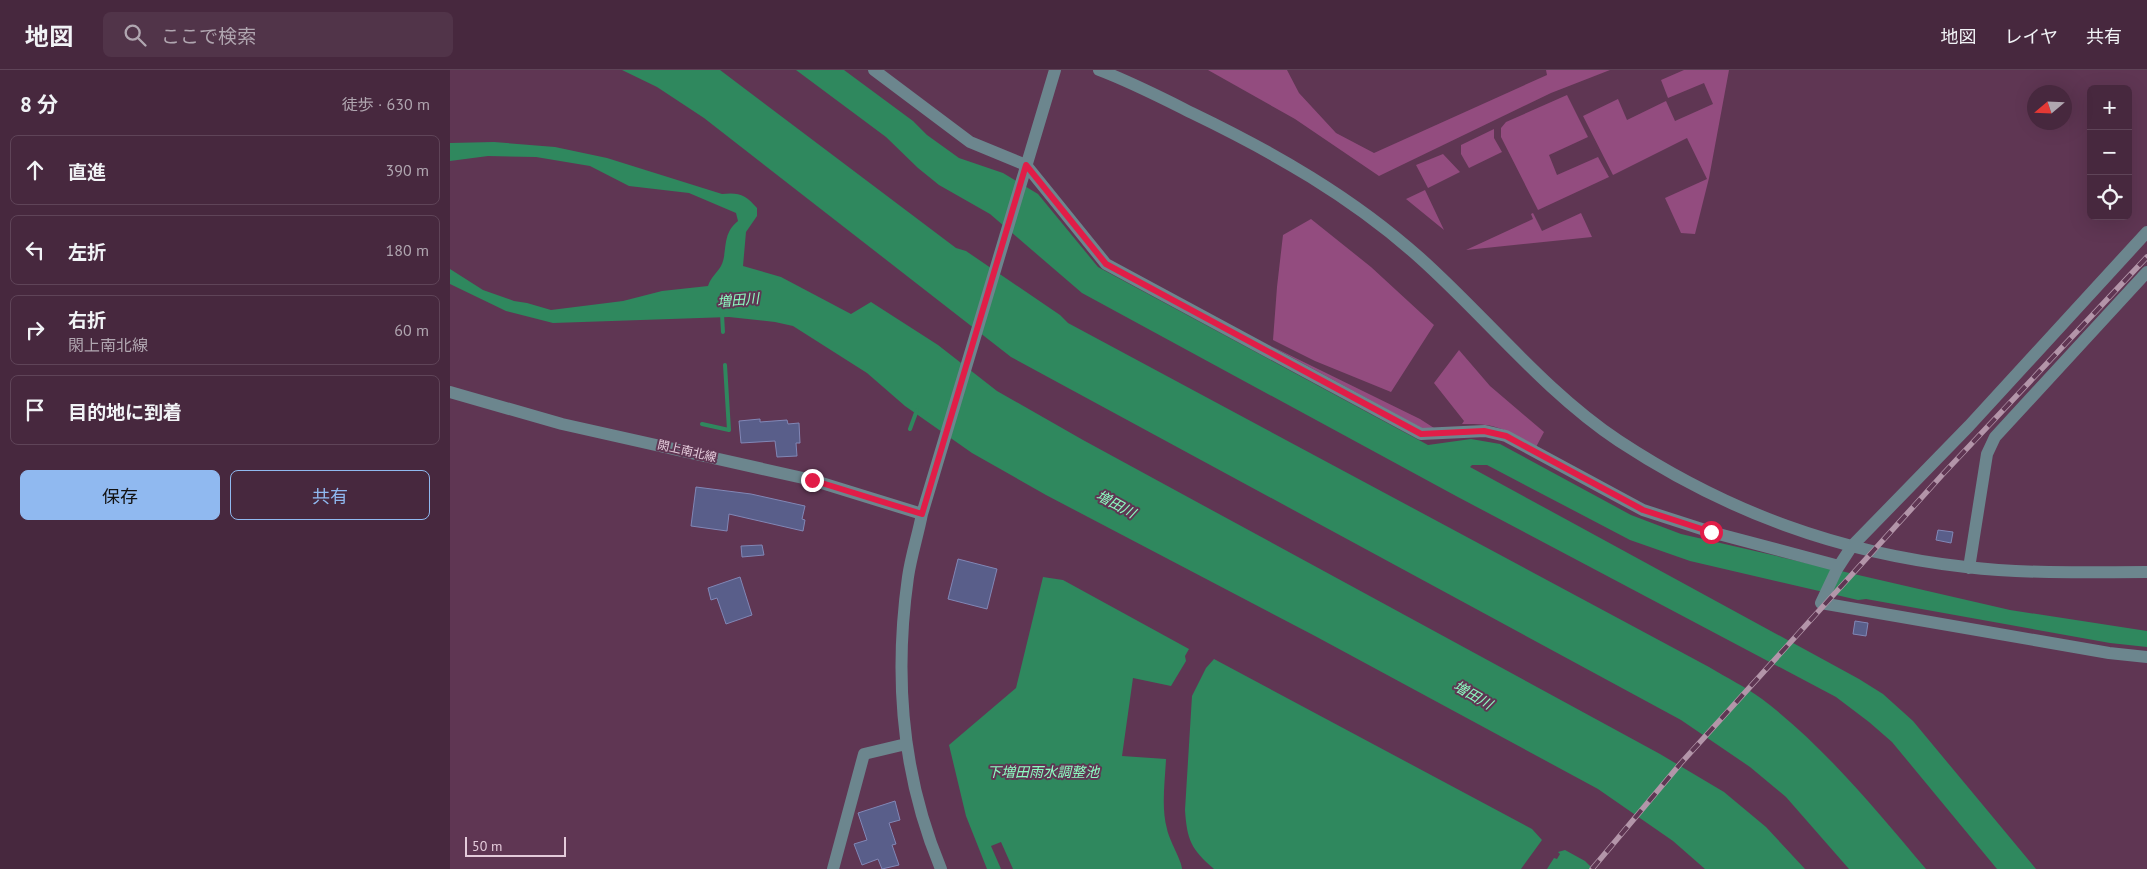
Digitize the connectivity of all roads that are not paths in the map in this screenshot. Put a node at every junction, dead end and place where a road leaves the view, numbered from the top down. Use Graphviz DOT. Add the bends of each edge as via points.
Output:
graph roads {
  1 [pos="874,70"];
  2 [pos="1055,70"];
  3 [pos="1099,70"];
  4 [pos="1025,170"];
  5 [pos="2147,232"];
  6 [pos="2147,272"];
  7 [pos="450,392"];
  8 [pos="922,514"];
  9 [pos="1852,546"];
  10 [pos="1838,567"];
  11 [pos="1969,568"];
  12 [pos="2147,572"];
  13 [pos="2147,657"];
  14 [pos="906,744"];
  15 [pos="832,869"];
  16 [pos="941,869"];
  1 -- 4 [label="street" via="970,142"];
  2 -- 4 [label="street"];
  3 -- 9 [label="street" via="1244,138 1302,171 1364,213 1419,257 1568,401 1618,440 1673,474 1747,512"];
  4 -- 8 [label="street"];
  4 -- 10 [label="street" via="1106,264 1421,434 1484,431 1506,436 1643,510"];
  5 -- 9 [label="street" via="1969,426"];
  6 -- 11 [label="street" via="1995,437 1987,454"];
  7 -- 8 [label="street, 閖上南北線" via="562,424 812,480"];
  8 -- 14 [label="street" via="909,574 900,657"];
  9 -- 10 [label="street"];
  9 -- 11 [label="street" via="1891,556"];
  10 -- 13 [label="street" via="1821,603"];
  11 -- 12 [label="street"];
  14 -- 15 [label="street" via="864,754"];
  14 -- 16 [label="street" via="919,806"];
}
